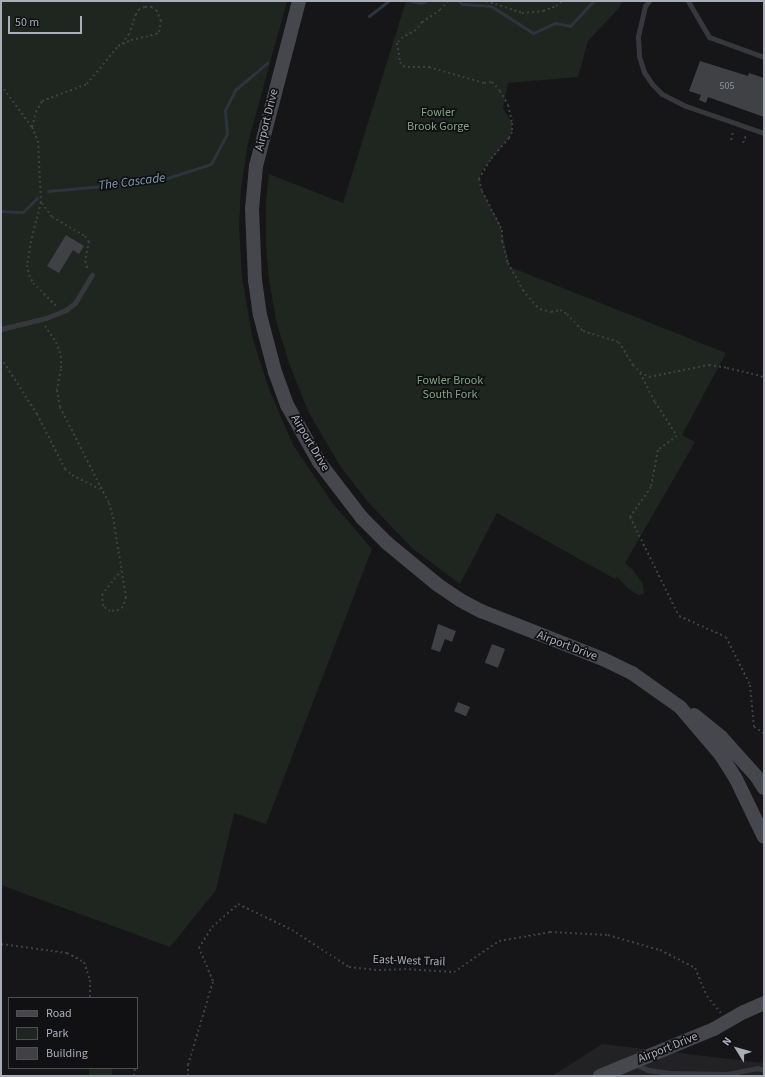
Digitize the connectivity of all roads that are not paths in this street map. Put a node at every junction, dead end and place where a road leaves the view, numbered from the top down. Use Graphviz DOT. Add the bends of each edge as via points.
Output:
graph roads {
  1 [pos="299,1"];
  2 [pos="649,1"];
  3 [pos="688,1"];
  4 [pos="764,57"];
  5 [pos="764,133"];
  6 [pos="92,275"];
  7 [pos="1,329"];
  8 [pos="675,703"];
  9 [pos="764,788"];
  10 [pos="764,837"];
  11 [pos="764,999"];
  12 [pos="764,1003"];
  13 [pos="744,1012"];
  14 [pos="764,1012"];
  15 [pos="714,1029"];
  16 [pos="631,1063"];
  17 [pos="764,1070"];
  18 [pos="600,1076"];
  1 -- 8 [label="main road, Airport Drive" via="259,153 252,210 255,280 260,315 268,350 287,405 319,462 362,518 387,543 432,580 481,611 632,673"];
  2 -- 5 [label="lane" via="645,6 638,36 639,56 644,72 652,84 662,94 686,106"];
  3 -- 4 [label="lane" via="709,37"];
  6 -- 7 [label="lane" via="75,303 62,312 41,320"];
  8 -- 9 [label="main road, Airport Drive" via="721,736"];
  8 -- 10 [label="main road, Airport Drive" via="721,755 740,785"];
  11 -- 13 [label="main road, Airport Drive"];
  12 -- 13 [label="main road, Airport Drive"];
  13 -- 15 [label="main road, Airport Drive"];
  14 -- 15 [label="main road, Airport Drive"];
  15 -- 16 [label="main road, Airport Drive"];
  16 -- 17 [label="lane" via="648,1070 670,1073 727,1074 757,1068"];
  16 -- 18 [label="main road, Airport Drive"];
}
